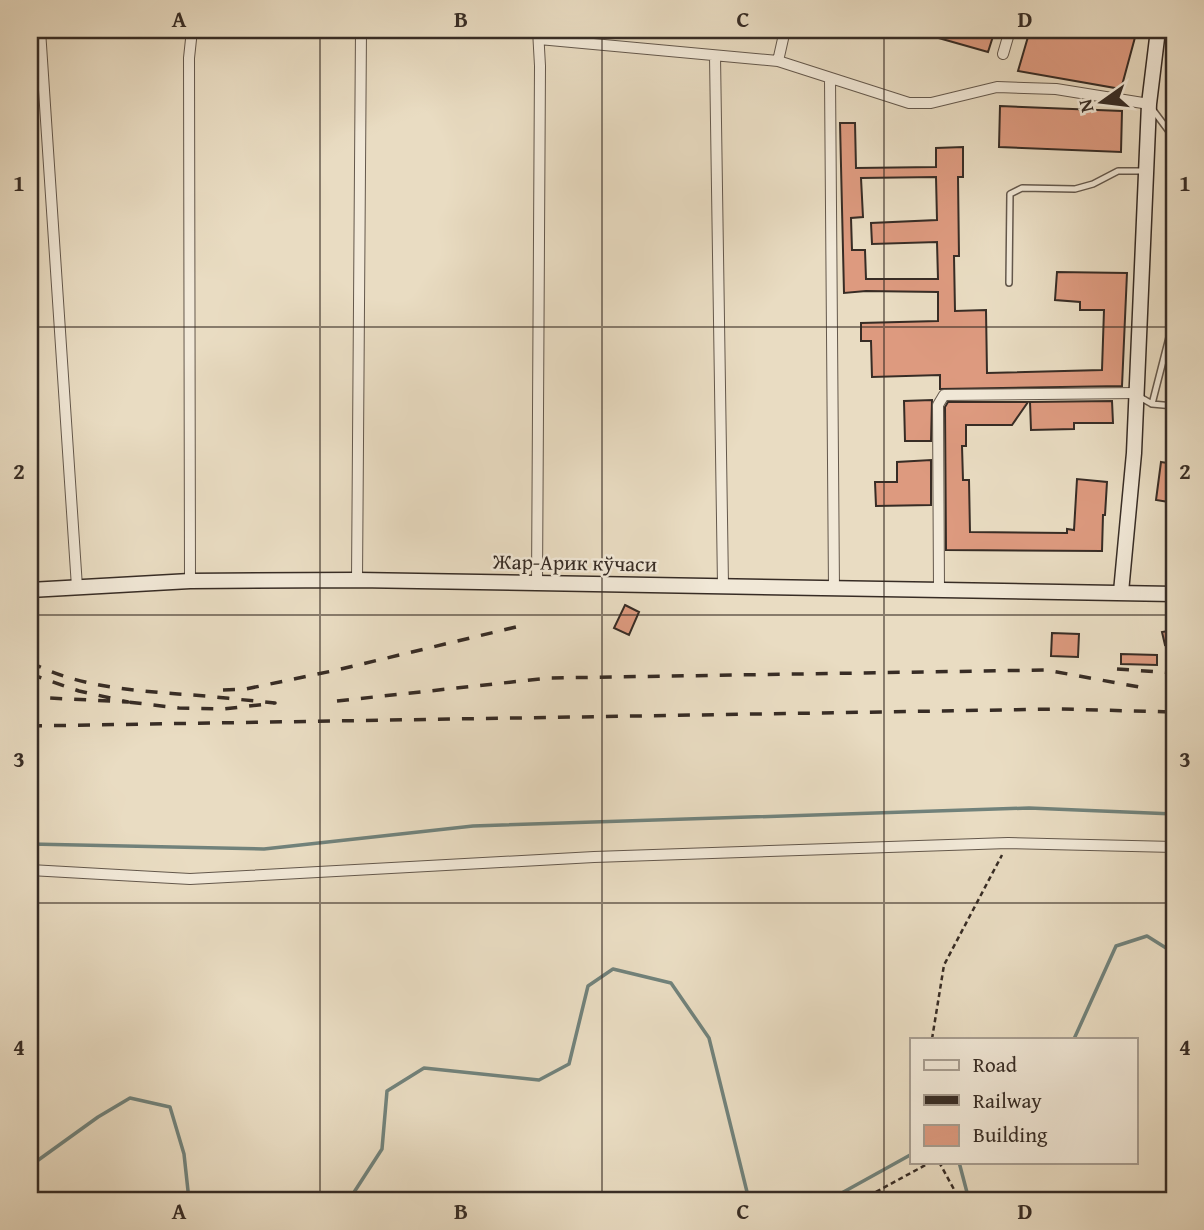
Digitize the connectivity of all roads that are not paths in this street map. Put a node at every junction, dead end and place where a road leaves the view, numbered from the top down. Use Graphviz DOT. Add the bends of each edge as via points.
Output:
graph roads {
  1 [pos="40,30"];
  2 [pos="191,30"];
  3 [pos="361,30"];
  4 [pos="785,30"];
  5 [pos="1010,30"];
  6 [pos="1158,30"];
  7 [pos="539,34"];
  8 [pos="1003,54"];
  9 [pos="715,56"];
  10 [pos="778,61"];
  11 [pos="830,79"];
  12 [pos="1149,104"];
  13 [pos="1174,138"];
  14 [pos="1148,170"];
  15 [pos="1009,283"];
  16 [pos="1174,318"];
  17 [pos="1137,394"];
  18 [pos="1152,404"];
  19 [pos="1174,406"];
  20 [pos="357,580"];
  21 [pos="190,581"];
  22 [pos="537,584"];
  23 [pos="723,585"];
  24 [pos="77,587"];
  25 [pos="834,589"];
  26 [pos="30,590"];
  27 [pos="939,590"];
  28 [pos="1121,592"];
  29 [pos="1174,594"];
  30 [pos="1174,847"];
  31 [pos="30,870"];
  1 -- 24 [label="street"];
  2 -- 21 [label="street"];
  3 -- 20 [label="street"];
  4 -- 10 [label="street"];
  5 -- 8 [label="street"];
  6 -- 12 [label="main road"];
  7 -- 9 [label="street"];
  7 -- 22 [label="street"];
  9 -- 10 [label="street"];
  9 -- 23 [label="street"];
  10 -- 11 [label="street"];
  11 -- 12 [label="street" via="909,103 931,103 997,87 1056,89"];
  11 -- 25 [label="street"];
  12 -- 13 [label="lane"];
  12 -- 14 [label="main road"];
  14 -- 15 [label="lane" via="1118,171 1075,189 1022,188 1010,194"];
  14 -- 17 [label="main road"];
  16 -- 18 [label="lane"];
  17 -- 18 [label="lane"];
  17 -- 27 [label="street" via="944,395 937,405"];
  17 -- 28 [label="main road"];
  18 -- 19 [label="lane"];
  20 -- 21 [label="main road, Жар-Арик кўчаси"];
  20 -- 22 [label="main road, Жар-Арик кўчаси"];
  21 -- 24 [label="main road, Жар-Арик кўчаси"];
  22 -- 23 [label="main road, Жар-Арик кўчаси"];
  23 -- 25 [label="main road, Жар-Арик кўчаси"];
  24 -- 26 [label="main road, Жар-Арик кўчаси"];
  25 -- 27 [label="main road, Жар-Арик кўчаси"];
  27 -- 28 [label="main road, Жар-Арик кўчаси"];
  28 -- 29 [label="main road, Жар-Арик кўчаси"];
  30 -- 31 [label="street" via="1008,842 594,857 190,879"];
}
